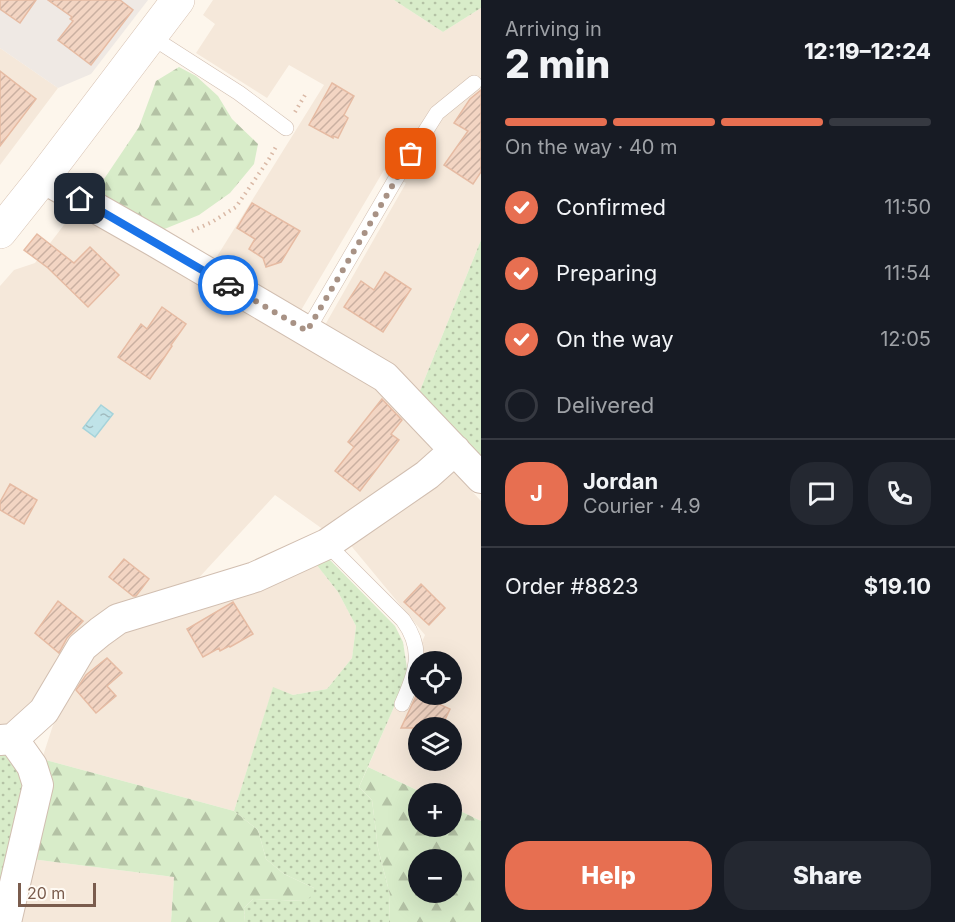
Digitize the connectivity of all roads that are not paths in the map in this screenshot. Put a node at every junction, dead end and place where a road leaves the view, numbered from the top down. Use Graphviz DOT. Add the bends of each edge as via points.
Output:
graph roads {
  1 [pos="178,0"];
  2 [pos="150,36"];
  3 [pos="474,83"];
  4 [pos="286,128"];
  5 [pos="43,178"];
  6 [pos="0,232"];
  7 [pos="307,331"];
  8 [pos="455,450"];
  9 [pos="481,478"];
  10 [pos="327,544"];
  11 [pos="402,704"];
  12 [pos="6,739"];
  13 [pos="6,922"];
  1 -- 2 [label="main road"];
  2 -- 4 [label="lane"];
  2 -- 5 [label="main road"];
  3 -- 7 [label="lane" via="437,113"];
  5 -- 6 [label="main road"];
  5 -- 7 [label="street"];
  7 -- 8 [label="street" via="385,377"];
  8 -- 9 [label="street"];
  8 -- 10 [label="street" via="427,475"];
  10 -- 11 [label="lane" via="409,628 417,661"];
  10 -- 12 [label="street" via="255,577 118,619 82,647 44,711"];
  12 -- 13 [label="street" via="32,766 38,785"];
}
